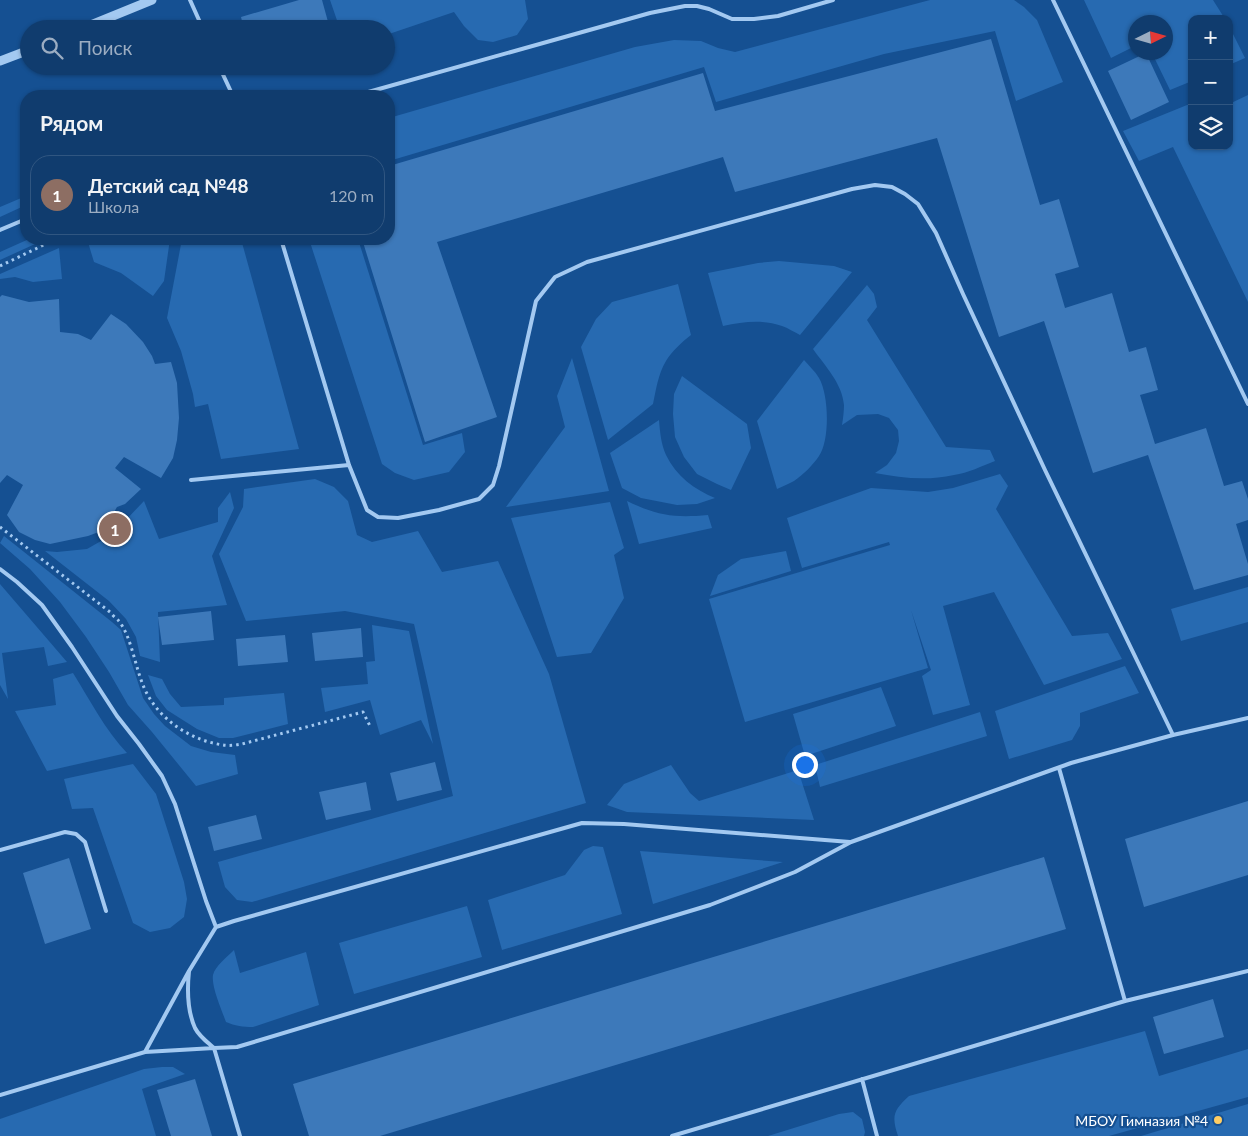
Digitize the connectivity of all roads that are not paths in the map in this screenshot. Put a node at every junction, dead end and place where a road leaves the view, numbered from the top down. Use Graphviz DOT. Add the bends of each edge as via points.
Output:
graph roads {
  1 [pos="152,0"];
  2 [pos="190,0"];
  3 [pos="698,0"];
  4 [pos="832,0"];
  5 [pos="1053,0"];
  6 [pos="697,6"];
  7 [pos="102,20"];
  8 [pos="199,20"];
  9 [pos="20,53"];
  10 [pos="0,61"];
  11 [pos="224,75"];
  12 [pos="230,90"];
  13 [pos="375,90"];
  14 [pos="20,222"];
  15 [pos="0,230"];
  16 [pos="283,245"];
  17 [pos="1248,404"];
  18 [pos="349,465"];
  19 [pos="191,480"];
  20 [pos="0,569"];
  21 [pos="1248,718"];
  22 [pos="1174,735"];
  23 [pos="1059,768"];
  24 [pos="851,842"];
  25 [pos="0,850"];
  26 [pos="106,911"];
  27 [pos="216,927"];
  28 [pos="1248,970"];
  29 [pos="190,971"];
  30 [pos="1125,1001"];
  31 [pos="214,1048"];
  32 [pos="145,1052"];
  33 [pos="862,1079"];
  34 [pos="0,1094"];
  35 [pos="240,1136"];
  36 [pos="672,1136"];
  37 [pos="877,1136"];
  1 -- 7 [label="street"];
  2 -- 8 [label="lane"];
  3 -- 6 [label="lane"];
  4 -- 6 [label="lane" via="778,16 754,19 732,19"];
  5 -- 17 [label="lane"];
  6 -- 13 [label="lane" via="650,13"];
  9 -- 10 [label="street"];
  11 -- 12 [label="lane"];
  14 -- 15 [label="lane"];
  16 -- 18 [label="lane"];
  18 -- 19 [label="lane"];
  18 -- 22 [label="lane" via="367,510 378,517 398,518 479,500 493,485 500,466 536,301 555,277 587,262 852,189 875,185 892,188 918,204 936,232 1045,470"];
  20 -- 27 [label="lane" via="42,605 162,776 176,804"];
  21 -- 22 [label="lane"];
  22 -- 23 [label="lane"];
  23 -- 24 [label="lane"];
  23 -- 30 [label="lane"];
  24 -- 27 [label="lane" via="582,823"];
  24 -- 31 [label="lane" via="795,872 710,905 237,1047"];
  25 -- 26 [label="lane" via="66,832 76,834 85,842"];
  27 -- 29 [label="lane"];
  28 -- 30 [label="lane"];
  29 -- 31 [label="lane" via="187,986 195,1029"];
  29 -- 32 [label="lane"];
  30 -- 33 [label="lane"];
  31 -- 32 [label="lane"];
  31 -- 35 [label="lane"];
  32 -- 34 [label="lane"];
  33 -- 36 [label="lane"];
  33 -- 37 [label="lane"];
}
